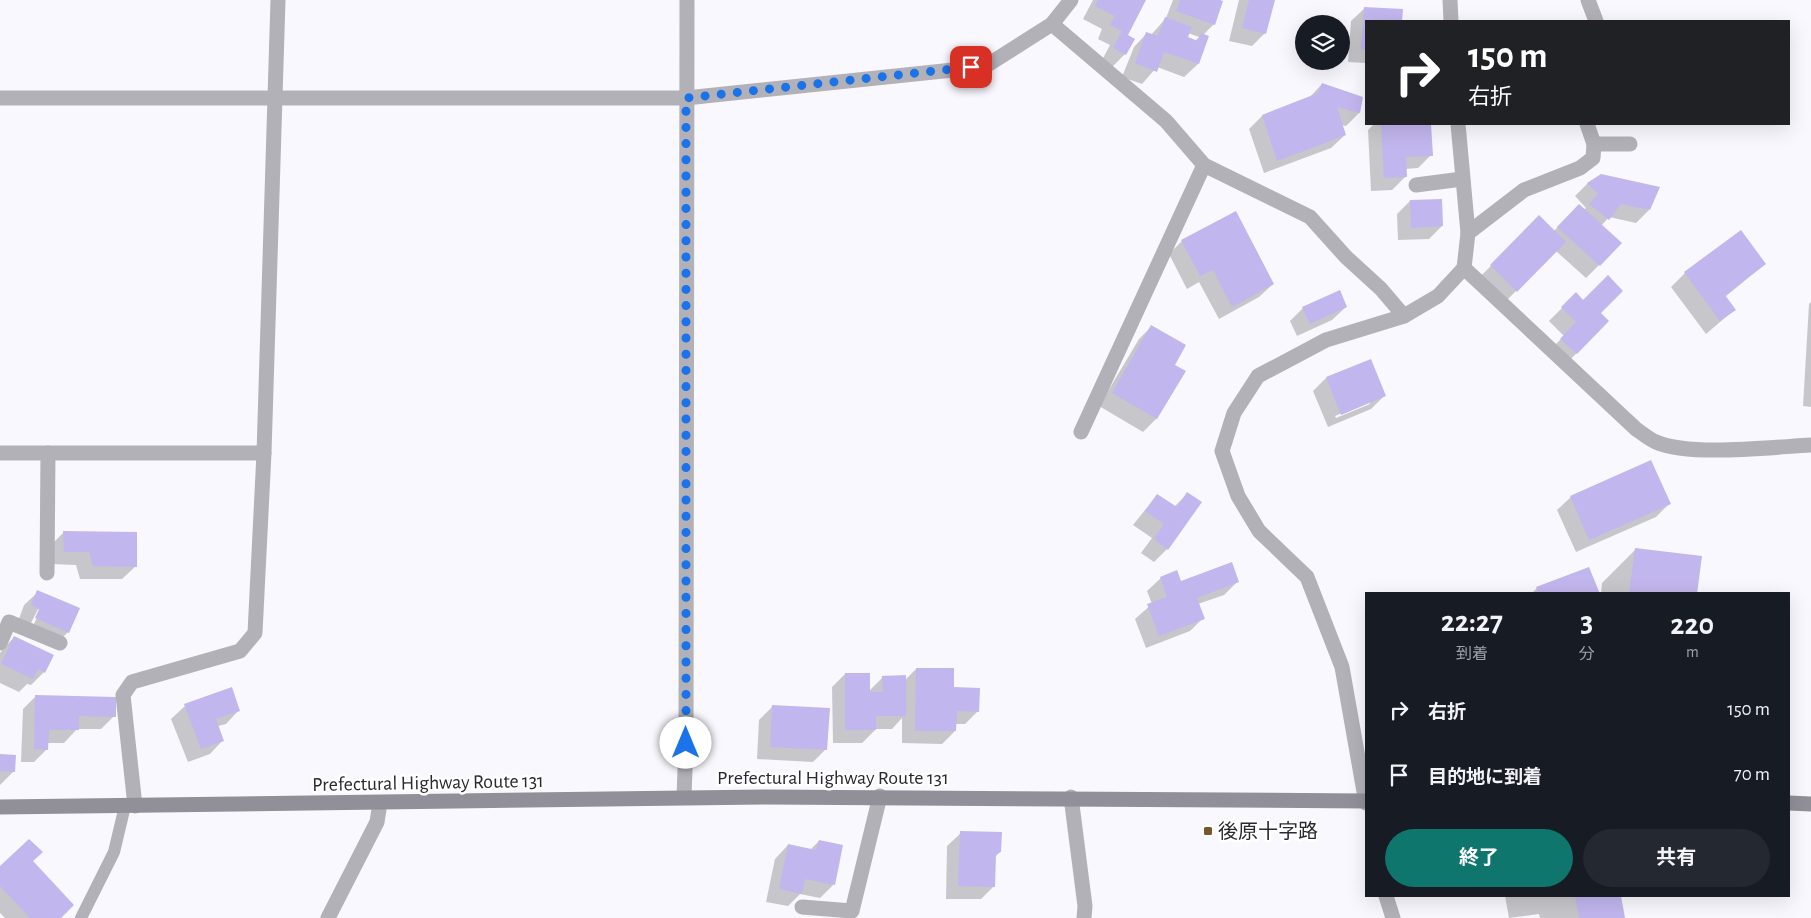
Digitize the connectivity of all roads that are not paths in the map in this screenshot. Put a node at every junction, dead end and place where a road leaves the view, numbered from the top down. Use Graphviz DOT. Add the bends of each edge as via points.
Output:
graph roads {
  1 [pos="278,0"];
  2 [pos="687,0"];
  3 [pos="1071,0"];
  4 [pos="1450,0"];
  5 [pos="1588,0"];
  6 [pos="1451,20"];
  7 [pos="1596,20"];
  8 [pos="1052,24"];
  9 [pos="276,97"];
  10 [pos="0,98"];
  11 [pos="686,98"];
  12 [pos="1458,125"];
  13 [pos="1587,125"];
  14 [pos="1594,144"];
  15 [pos="1630,144"];
  16 [pos="1204,165"];
  17 [pos="1462,179"];
  18 [pos="1416,184"];
  19 [pos="1468,233"];
  20 [pos="1464,268"];
  21 [pos="1404,316"];
  22 [pos="1081,432"];
  23 [pos="1811,445"];
  24 [pos="0,453"];
  25 [pos="48,453"];
  26 [pos="264,453"];
  27 [pos="47,573"];
  28 [pos="0,643"];
  29 [pos="60,643"];
  30 [pos="1365,795"];
  31 [pos="880,796"];
  32 [pos="684,797"];
  33 [pos="1071,797"];
  34 [pos="1365,801"];
  35 [pos="380,803"];
  36 [pos="1790,803"];
  37 [pos="1811,804"];
  38 [pos="130,806"];
  39 [pos="0,807"];
  40 [pos="1386,897"];
  41 [pos="802,908"];
  42 [pos="81,918"];
  43 [pos="328,918"];
  44 [pos="1084,918"];
  45 [pos="1393,918"];
  1 -- 9 [label="street"];
  2 -- 11 [label="street"];
  3 -- 8 [label="street"];
  4 -- 6 [label="street"];
  5 -- 7 [label="street"];
  8 -- 11 [label="street" via="988,64"];
  8 -- 16 [label="street" via="1166,122"];
  9 -- 10 [label="street"];
  9 -- 11 [label="street"];
  9 -- 26 [label="street"];
  11 -- 32 [label="street"];
  12 -- 17 [label="street"];
  13 -- 14 [label="street"];
  14 -- 15 [label="street"];
  14 -- 19 [label="street" via="1593,158 1580,168 1524,190"];
  16 -- 21 [label="street" via="1310,218 1382,289"];
  16 -- 22 [label="street"];
  17 -- 18 [label="street"];
  17 -- 19 [label="street"];
  19 -- 20 [label="street"];
  20 -- 21 [label="street" via="1438,296"];
  20 -- 23 [label="street" via="1636,429 1656,442 1724,450"];
  21 -- 30 [label="street" via="1326,340 1258,376 1234,413 1222,451 1238,496 1259,531 1307,577 1342,667"];
  24 -- 25 [label="street"];
  25 -- 26 [label="street"];
  25 -- 27 [label="street"];
  26 -- 38 [label="street" via="255,633 240,651 132,682 123,694"];
  28 -- 29 [label="street" via="9,622"];
  31 -- 32 [label="main road, Prefectural Highway Route 131"];
  31 -- 33 [label="main road, Prefectural Highway Route 131"];
  31 -- 41 [label="street" via="852,911"];
  32 -- 35 [label="main road, Prefectural Highway Route 131"];
  33 -- 34 [label="main road, Prefectural Highway Route 131"];
  33 -- 44 [label="street"];
  35 -- 38 [label="main road, Prefectural Highway Route 131"];
  35 -- 43 [label="street" via="377,822"];
  36 -- 37 [label="main road"];
  38 -- 39 [label="main road, Prefectural Highway Route 131"];
  38 -- 42 [label="lane" via="114,852"];
  40 -- 45 [label="street"];
}
